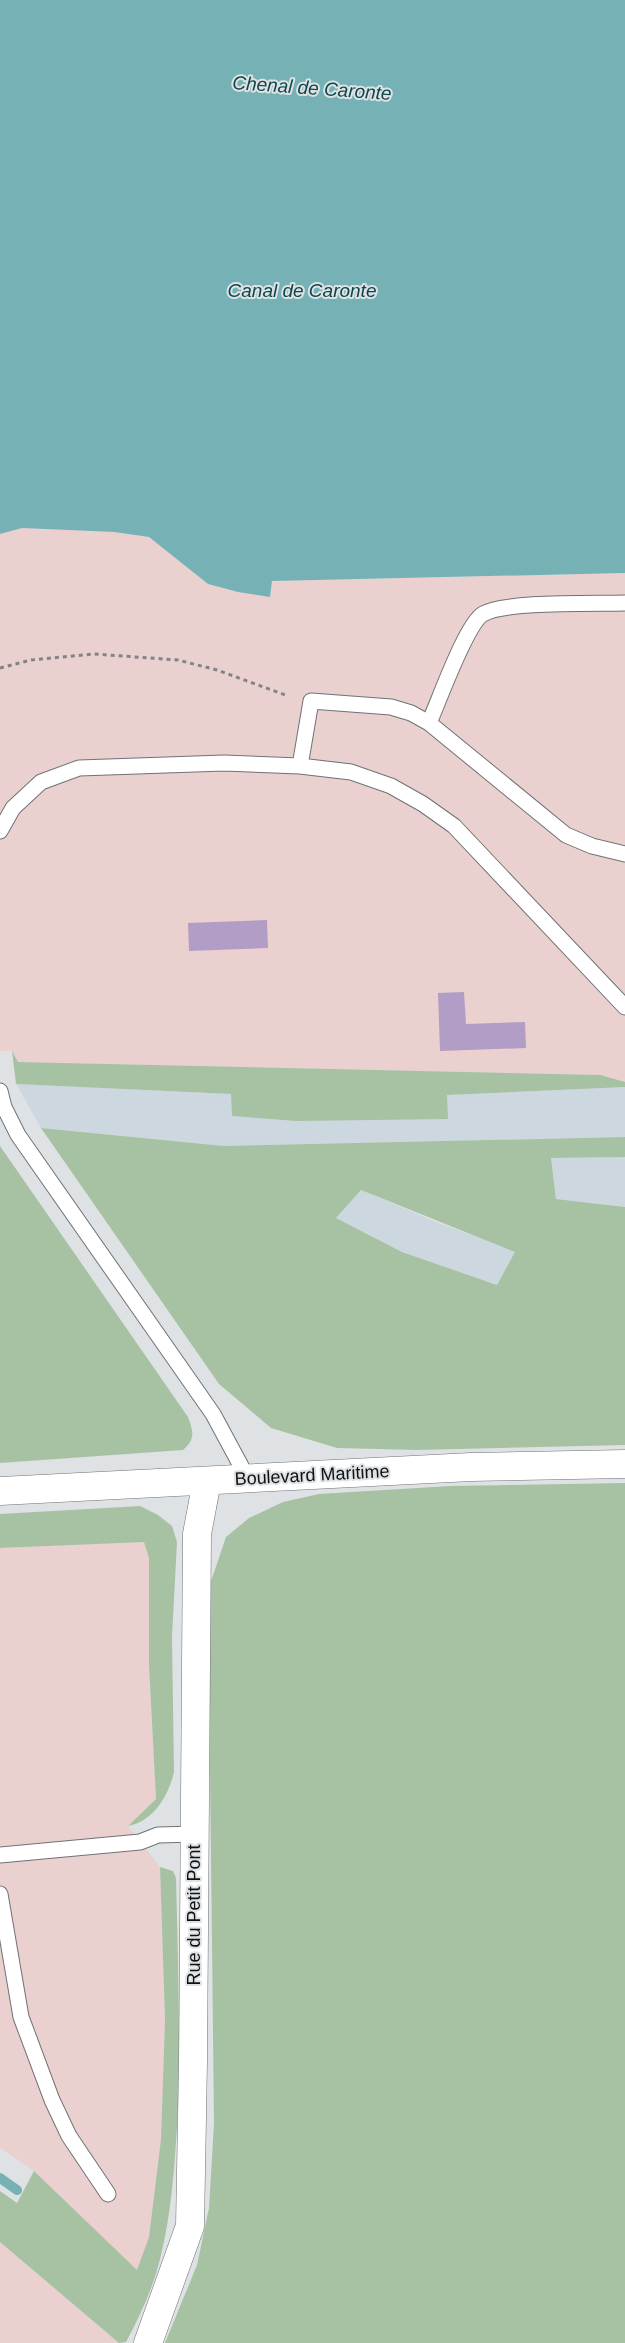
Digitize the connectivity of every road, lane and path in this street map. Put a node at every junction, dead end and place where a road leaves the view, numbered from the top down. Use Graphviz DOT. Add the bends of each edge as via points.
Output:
graph roads {
  1 [pos="625,603"];
  2 [pos="0,668"];
  3 [pos="311,701"];
  4 [pos="429,723"];
  5 [pos="300,766"];
  6 [pos="0,831"];
  7 [pos="625,854"];
  8 [pos="625,1007"];
  9 [pos="0,1091"];
  10 [pos="625,1464"];
  11 [pos="248,1478"];
  12 [pos="207,1481"];
  13 [pos="0,1491"];
  14 [pos="195,1834"];
  15 [pos="0,1854"];
  16 [pos="0,1894"];
  17 [pos="108,2194"];
  18 [pos="148,2343"];
  1 -- 4 [label="lane" via="504,607 483,614 471,627"];
  2 -- 3 [label="path" via="31,660 94,654 178,660"];
  3 -- 4 [label="lane" via="391,707 411,712"];
  3 -- 5 [label="lane"];
  4 -- 7 [label="lane" via="566,834 592,846"];
  5 -- 6 [label="lane" via="224,762 79,768 42,782 13,808"];
  5 -- 8 [label="lane" via="351,772 391,786 454,826"];
  9 -- 11 [label="lane" via="18,1135 213,1414"];
  10 -- 11 [label="street, Boulevard Maritime"];
  11 -- 12 [label="street, Boulevard Maritime"];
  12 -- 13 [label="street, Boulevard Maritime"];
  12 -- 14 [label="street, Rue du Petit Pont" via="197,1534"];
  14 -- 15 [label="lane" via="158,1835 140,1842"];
  14 -- 18 [label="street, Rue du Petit Pont" via="190,2226"];
  16 -- 17 [label="lane" via="21,2017 69,2136"];
}
